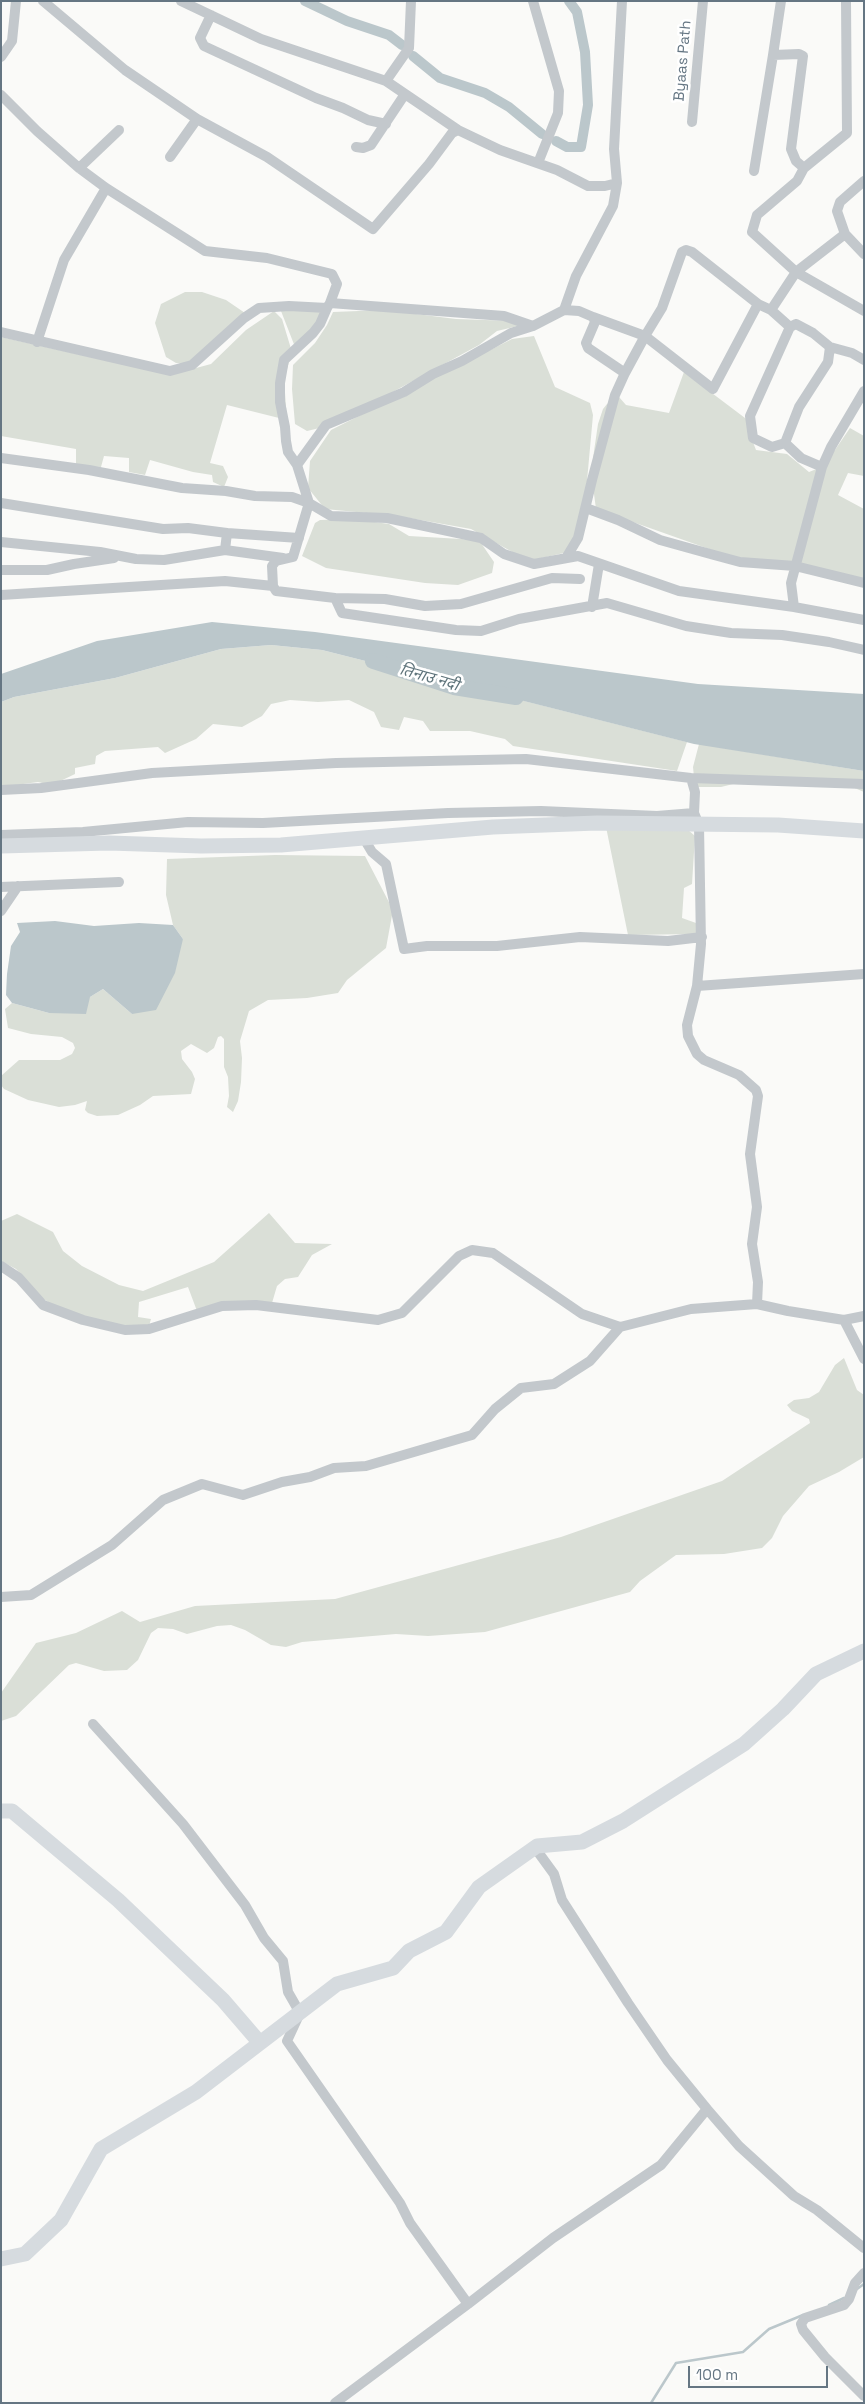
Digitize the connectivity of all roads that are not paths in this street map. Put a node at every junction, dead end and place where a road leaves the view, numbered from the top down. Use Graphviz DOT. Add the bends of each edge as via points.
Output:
graph roads {
  1 [pos="16,1"];
  2 [pos="43,1"];
  3 [pos="181,1"];
  4 [pos="411,1"];
  5 [pos="533,1"];
  6 [pos="622,1"];
  7 [pos="703,1"];
  8 [pos="781,1"];
  9 [pos="846,1"];
  10 [pos="211,15"];
  11 [pos="773,55"];
  12 [pos="1,57"];
  13 [pos="386,81"];
  14 [pos="405,94"];
  15 [pos="1,95"];
  16 [pos="197,119"];
  17 [pos="692,122"];
  18 [pos="386,124"];
  19 [pos="119,130"];
  20 [pos="458,130"];
  21 [pos="356,147"];
  22 [pos="170,157"];
  23 [pos="538,163"];
  24 [pos="80,168"];
  25 [pos="804,168"];
  26 [pos="754,171"];
  27 [pos="864,181"];
  28 [pos="617,183"];
  29 [pos="106,188"];
  30 [pos="845,234"];
  31 [pos="864,254"];
  32 [pos="796,272"];
  33 [pos="758,304"];
  34 [pos="329,306"];
  35 [pos="564,310"];
  36 [pos="771,310"];
  37 [pos="864,311"];
  38 [pos="593,317"];
  39 [pos="533,326"];
  40 [pos="790,327"];
  41 [pos="1,332"];
  42 [pos="645,336"];
  43 [pos="38,342"];
  44 [pos="830,347"];
  45 [pos="864,360"];
  46 [pos="625,373"];
  47 [pos="864,391"];
  48 [pos="785,443"];
  49 [pos="1,458"];
  50 [pos="298,465"];
  51 [pos="822,468"];
  52 [pos="1,503"];
  53 [pos="309,503"];
  54 [pos="586,508"];
  55 [pos="227,533"];
  56 [pos="299,538"];
  57 [pos="1,542"];
  58 [pos="225,550"];
  59 [pos="122,557"];
  60 [pos="283,558"];
  61 [pos="566,558"];
  62 [pos="599,564"];
  63 [pos="795,566"];
  64 [pos="1,570"];
  65 [pos="580,579"];
  66 [pos="864,583"];
  67 [pos="273,586"];
  68 [pos="1,595"];
  69 [pos="335,598"];
  70 [pos="592,607"];
  71 [pos="794,607"];
  72 [pos="864,620"];
  73 [pos="864,650"];
  74 [pos="691,778"];
  75 [pos="864,784"];
  76 [pos="1,790"];
  77 [pos="697,819"];
  78 [pos="864,831"];
  79 [pos="1,835"];
  80 [pos="363,837"];
  81 [pos="1,846"];
  82 [pos="118,882"];
  83 [pos="18,886"];
  84 [pos="1,887"];
  85 [pos="1,911"];
  86 [pos="702,937"];
  87 [pos="864,974"];
  88 [pos="697,986"];
  89 [pos="1,1266"];
  90 [pos="758,1304"];
  91 [pos="864,1316"];
  92 [pos="844,1320"];
  93 [pos="620,1327"];
  94 [pos="864,1359"];
  95 [pos="1,1596"];
  96 [pos="864,1651"];
  97 [pos="93,1724"];
  98 [pos="1,1810"];
  99 [pos="537,1846"];
  100 [pos="300,2013"];
  101 [pos="260,2043"];
  102 [pos="708,2109"];
  103 [pos="864,2248"];
  104 [pos="1,2259"];
  105 [pos="864,2273"];
  106 [pos="468,2304"];
  107 [pos="864,2396"];
  108 [pos="335,2403"];
  1 -- 12 [label="street" via="12,41"];
  2 -- 16 [label="street" via="124,70"];
  3 -- 10 [label="street"];
  4 -- 13 [label="street" via="409,48"];
  5 -- 23 [label="street" via="559,91 558,113"];
  6 -- 28 [label="street" via="614,149"];
  7 -- 17 [label="street, Byaas Path"];
  8 -- 11 [label="street"];
  9 -- 25 [label="street" via="847,133"];
  10 -- 13 [label="street" via="261,39"];
  10 -- 18 [label="street" via="200,38 204,46 316,98 368,120"];
  11 -- 25 [label="street" via="803,56 791,149 796,161"];
  11 -- 26 [label="street"];
  13 -- 14 [label="street"];
  14 -- 18 [label="street"];
  14 -- 20 [label="street"];
  15 -- 24 [label="street" via="36,131"];
  16 -- 20 [label="street" via="267,158 373,229 452,133"];
  16 -- 22 [label="street"];
  18 -- 21 [label="street" via="371,145"];
  19 -- 24 [label="street"];
  20 -- 23 [label="street"];
  23 -- 28 [label="street" via="588,186"];
  24 -- 29 [label="street"];
  25 -- 32 [label="street" via="797,181 757,215 752,232"];
  27 -- 30 [label="street" via="837,206"];
  28 -- 35 [label="street" via="613,206 576,276"];
  29 -- 34 [label="street" via="205,251 267,258 332,274 337,284"];
  29 -- 43 [label="street" via="64,260"];
  30 -- 31 [label="street"];
  30 -- 32 [label="street"];
  32 -- 36 [label="street"];
  32 -- 37 [label="street"];
  33 -- 36 [label="street"];
  33 -- 42 [label="street" via="713,389"];
  33 -- 42 [label="street" via="686,250 682,252 662,308"];
  34 -- 39 [label="street" via="504,316"];
  34 -- 43 [label="street" via="259,308 192,365 170,371"];
  34 -- 50 [label="street" via="313,333 284,360 280,402 288,452"];
  35 -- 38 [label="street" via="579,311"];
  35 -- 39 [label="street"];
  36 -- 40 [label="street"];
  38 -- 42 [label="street"];
  38 -- 46 [label="street" via="595,322 586,343 588,348"];
  39 -- 50 [label="street" via="511,333 404,392 326,425"];
  40 -- 44 [label="street" via="796,324"];
  40 -- 48 [label="street" via="750,416 753,438 772,447"];
  41 -- 43 [label="street"];
  42 -- 46 [label="street"];
  44 -- 45 [label="street"];
  44 -- 48 [label="street" via="828,362 799,407"];
  46 -- 54 [label="street" via="615,395"];
  47 -- 51 [label="street" via="830,446"];
  48 -- 51 [label="street" via="801,458"];
  49 -- 53 [label="street" via="89,470 182,488 292,497"];
  50 -- 53 [label="street"];
  51 -- 63 [label="street"];
  52 -- 55 [label="street" via="163,529 188,528"];
  53 -- 56 [label="street"];
  53 -- 61 [label="street" via="331,516 387,518 482,538 504,554 534,564"];
  54 -- 61 [label="street" via="578,538"];
  54 -- 63 [label="street" via="660,540 714,555 740,562"];
  55 -- 56 [label="street"];
  55 -- 58 [label="street"];
  56 -- 60 [label="street" via="293,557"];
  57 -- 59 [label="street"];
  58 -- 59 [label="street" via="164,560"];
  58 -- 60 [label="street"];
  59 -- 64 [label="street" via="47,570"];
  60 -- 67 [label="street" via="272,566"];
  61 -- 62 [label="street" via="578,556"];
  62 -- 70 [label="street"];
  62 -- 71 [label="street" via="679,591"];
  63 -- 66 [label="street"];
  63 -- 71 [label="street" via="791,584"];
  65 -- 69 [label="street" via="552,578 461,604 425,606 385,599"];
  67 -- 68 [label="street" via="226,581"];
  67 -- 69 [label="street" via="276,590"];
  69 -- 70 [label="street" via="342,613 481,631 519,620"];
  70 -- 73 [label="street" via="607,603 686,626 731,633 782,635"];
  71 -- 72 [label="street"];
  74 -- 75 [label="street"];
  74 -- 76 [label="street" via="517,759 336,763 152,773"];
  74 -- 77 [label="street"];
  77 -- 78 [label="street"];
  77 -- 79 [label="street" via="541,811 448,813 263,823 188,822 83,832"];
  77 -- 80 [label="street"];
  77 -- 86 [label="street"];
  80 -- 81 [label="street" via="201,846 109,843"];
  80 -- 86 [label="street" via="372,852 386,864 404,948 497,946 580,937 668,941"];
  82 -- 83 [label="street"];
  83 -- 84 [label="street"];
  83 -- 85 [label="street"];
  86 -- 88 [label="street"];
  87 -- 88 [label="street"];
  88 -- 90 [label="street" via="687,1025 691,1044 704,1060 748,1081 758,1096 750,1154 756,1207 752,1244"];
  89 -- 93 [label="street" via="19,1278 43,1305 84,1320 126,1330 150,1329 222,1306 256,1305 378,1320 402,1313 459,1256 472,1250 492,1253 582,1314"];
  90 -- 92 [label="street"];
  90 -- 93 [label="street" via="691,1309"];
  91 -- 92 [label="street"];
  92 -- 94 [label="street"];
  93 -- 95 [label="street" via="590,1361 554,1384 521,1388 494,1408 472,1435 366,1466 334,1468 243,1495 202,1484 163,1500 112,1545 31,1595"];
  96 -- 99 [label="street" via="816,1674 744,1744 622,1821 582,1842"];
  97 -- 100 [label="street" via="183,1824 245,1905 264,1938 283,1961 288,1992"];
  98 -- 101 [label="street" via="12,1811 118,1900 223,2000"];
  99 -- 100 [label="street" via="479,1887 446,1932 409,1951 393,1968 337,1984"];
  99 -- 102 [label="street" via="554,1874 562,1900 628,2003 667,2060"];
  100 -- 101 [label="street"];
  100 -- 106 [label="street" via="288,2041"];
  101 -- 104 [label="street" via="196,2092 100,2149 61,2220 25,2254"];
  102 -- 103 [label="street" via="739,2146 794,2196"];
  102 -- 106 [label="street" via="661,2165 553,2238"];
  105 -- 107 [label="street" via="844,2305 805,2318 801,2324 824,2357"];
  106 -- 108 [label="street"];
}
